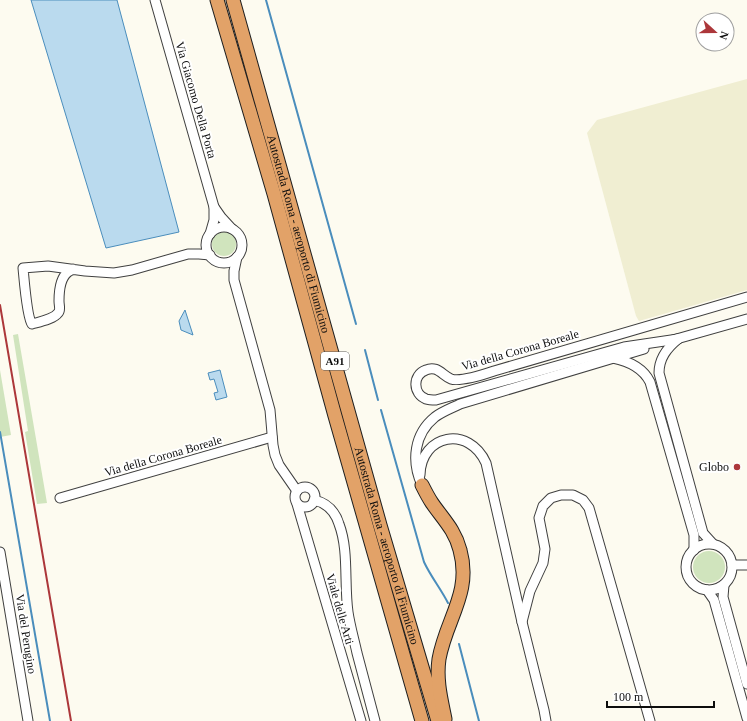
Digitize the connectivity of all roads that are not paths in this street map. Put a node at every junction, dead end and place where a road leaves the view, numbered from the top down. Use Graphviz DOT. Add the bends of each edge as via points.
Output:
graph roads {
  1 [pos="155,0"];
  2 [pos="217,0"];
  3 [pos="234,0"];
  4 [pos="214,207"];
  5 [pos="232,229"];
  6 [pos="209,237"];
  7 [pos="188,254"];
  8 [pos="210,255"];
  9 [pos="237,257"];
  10 [pos="220,262"];
  11 [pos="48,266"];
  12 [pos="74,269"];
  13 [pos="234,280"];
  14 [pos="60,287"];
  15 [pos="747,297"];
  16 [pos="747,319"];
  17 [pos="678,339"];
  18 [pos="612,358"];
  19 [pos="272,437"];
  20 [pos="422,485"];
  21 [pos="297,491"];
  22 [pos="60,498"];
  23 [pos="314,500"];
  24 [pos="297,504"];
  25 [pos="713,544"];
  26 [pos="694,550"];
  27 [pos="0,552"];
  28 [pos="732,565"];
  29 [pos="747,565"];
  30 [pos="724,585"];
  31 [pos="707,590"];
  32 [pos="522,622"];
  33 [pos="747,684"];
  34 [pos="747,718"];
  35 [pos="28,721"];
  36 [pos="361,721"];
  37 [pos="375,721"];
  38 [pos="422,721"];
  39 [pos="438,721"];
  40 [pos="446,721"];
  41 [pos="546,721"];
  42 [pos="650,721"];
  1 -- 4 [label="street, Via Giacomo Della Porta"];
  2 -- 38 [label="highway, Autostrada Roma - aeroporto di Fiumicino / A91"];
  3 -- 39 [label="highway, Autostrada Roma - aeroporto di Fiumicino / A91" via="380,525"];
  4 -- 5 [label="street, Via Giacomo Della Porta"];
  4 -- 6 [label="street, Via Giacomo Della Porta" via="214,220"];
  5 -- 6 [label="street" via="220,228 213,231"];
  5 -- 9 [label="street, Via Giacomo Della Porta" via="242,243"];
  6 -- 7 [label="street"];
  6 -- 8 [label="street, Via Giacomo Della Porta" via="207,248"];
  7 -- 8 [label="street"];
  7 -- 12 [label="street" via="114,273"];
  8 -- 10 [label="street"];
  9 -- 10 [label="street" via="228,262"];
  9 -- 13 [label="street"];
  10 -- 13 [label="street"];
  11 -- 12 [label="street"];
  11 -- 14 [label="street" via="59,274"];
  11 -- 14 [label="street" via="23,268 32,324 59,313"];
  12 -- 14 [label="street" via="64,277"];
  13 -- 19 [label="street" via="269,406"];
  15 -- 17 [label="street, Via della Corona Boreale" via="466,378 456,380 439,370 428,369 419,375 416,388 422,397 436,400 624,347"];
  16 -- 17 [label="street, Via della Corona Boreale"];
  17 -- 18 [label="street, Via della Corona Boreale"];
  17 -- 25 [label="street" via="662,356 659,365 660,376 703,533"];
  18 -- 20 [label="street, Via della Corona Boreale" via="460,404 442,412 430,422 419,440 416,463"];
  18 -- 26 [label="street" via="625,361 648,377 694,535"];
  19 -- 21 [label="street" via="279,465"];
  19 -- 22 [label="street, Via della Corona Boreale"];
  20 -- 32 [label="street" via="421,469 424,458 438,443 458,439 472,445 480,453 486,463"];
  20 -- 40 [label="highway" via="454,534 463,567 459,600 438,665 439,689"];
  21 -- 23 [label="street" via="303,488 310,489 314,493"];
  21 -- 24 [label="street, Viale delle Arti"];
  23 -- 24 [label="street" via="311,505 305,507"];
  23 -- 37 [label="street" via="324,503 331,509 341,530 349,621"];
  24 -- 36 [label="street, Viale delle Arti"];
  25 -- 26 [label="street" via="706,544"];
  25 -- 28 [label="street" via="724,549"];
  26 -- 31 [label="street" via="689,556 686,570 693,584"];
  27 -- 35 [label="street, Via del Perugino"];
  28 -- 29 [label="street"];
  28 -- 30 [label="street" via="730,576"];
  30 -- 31 [label="street"];
  30 -- 33 [label="street" via="723,597"];
  31 -- 34 [label="street" via="714,600"];
  32 -- 41 [label="street"];
  32 -- 42 [label="street" via="530,591 544,563 545,549 539,518 543,506 551,498 561,494 573,495 583,500 589,508"];
}
